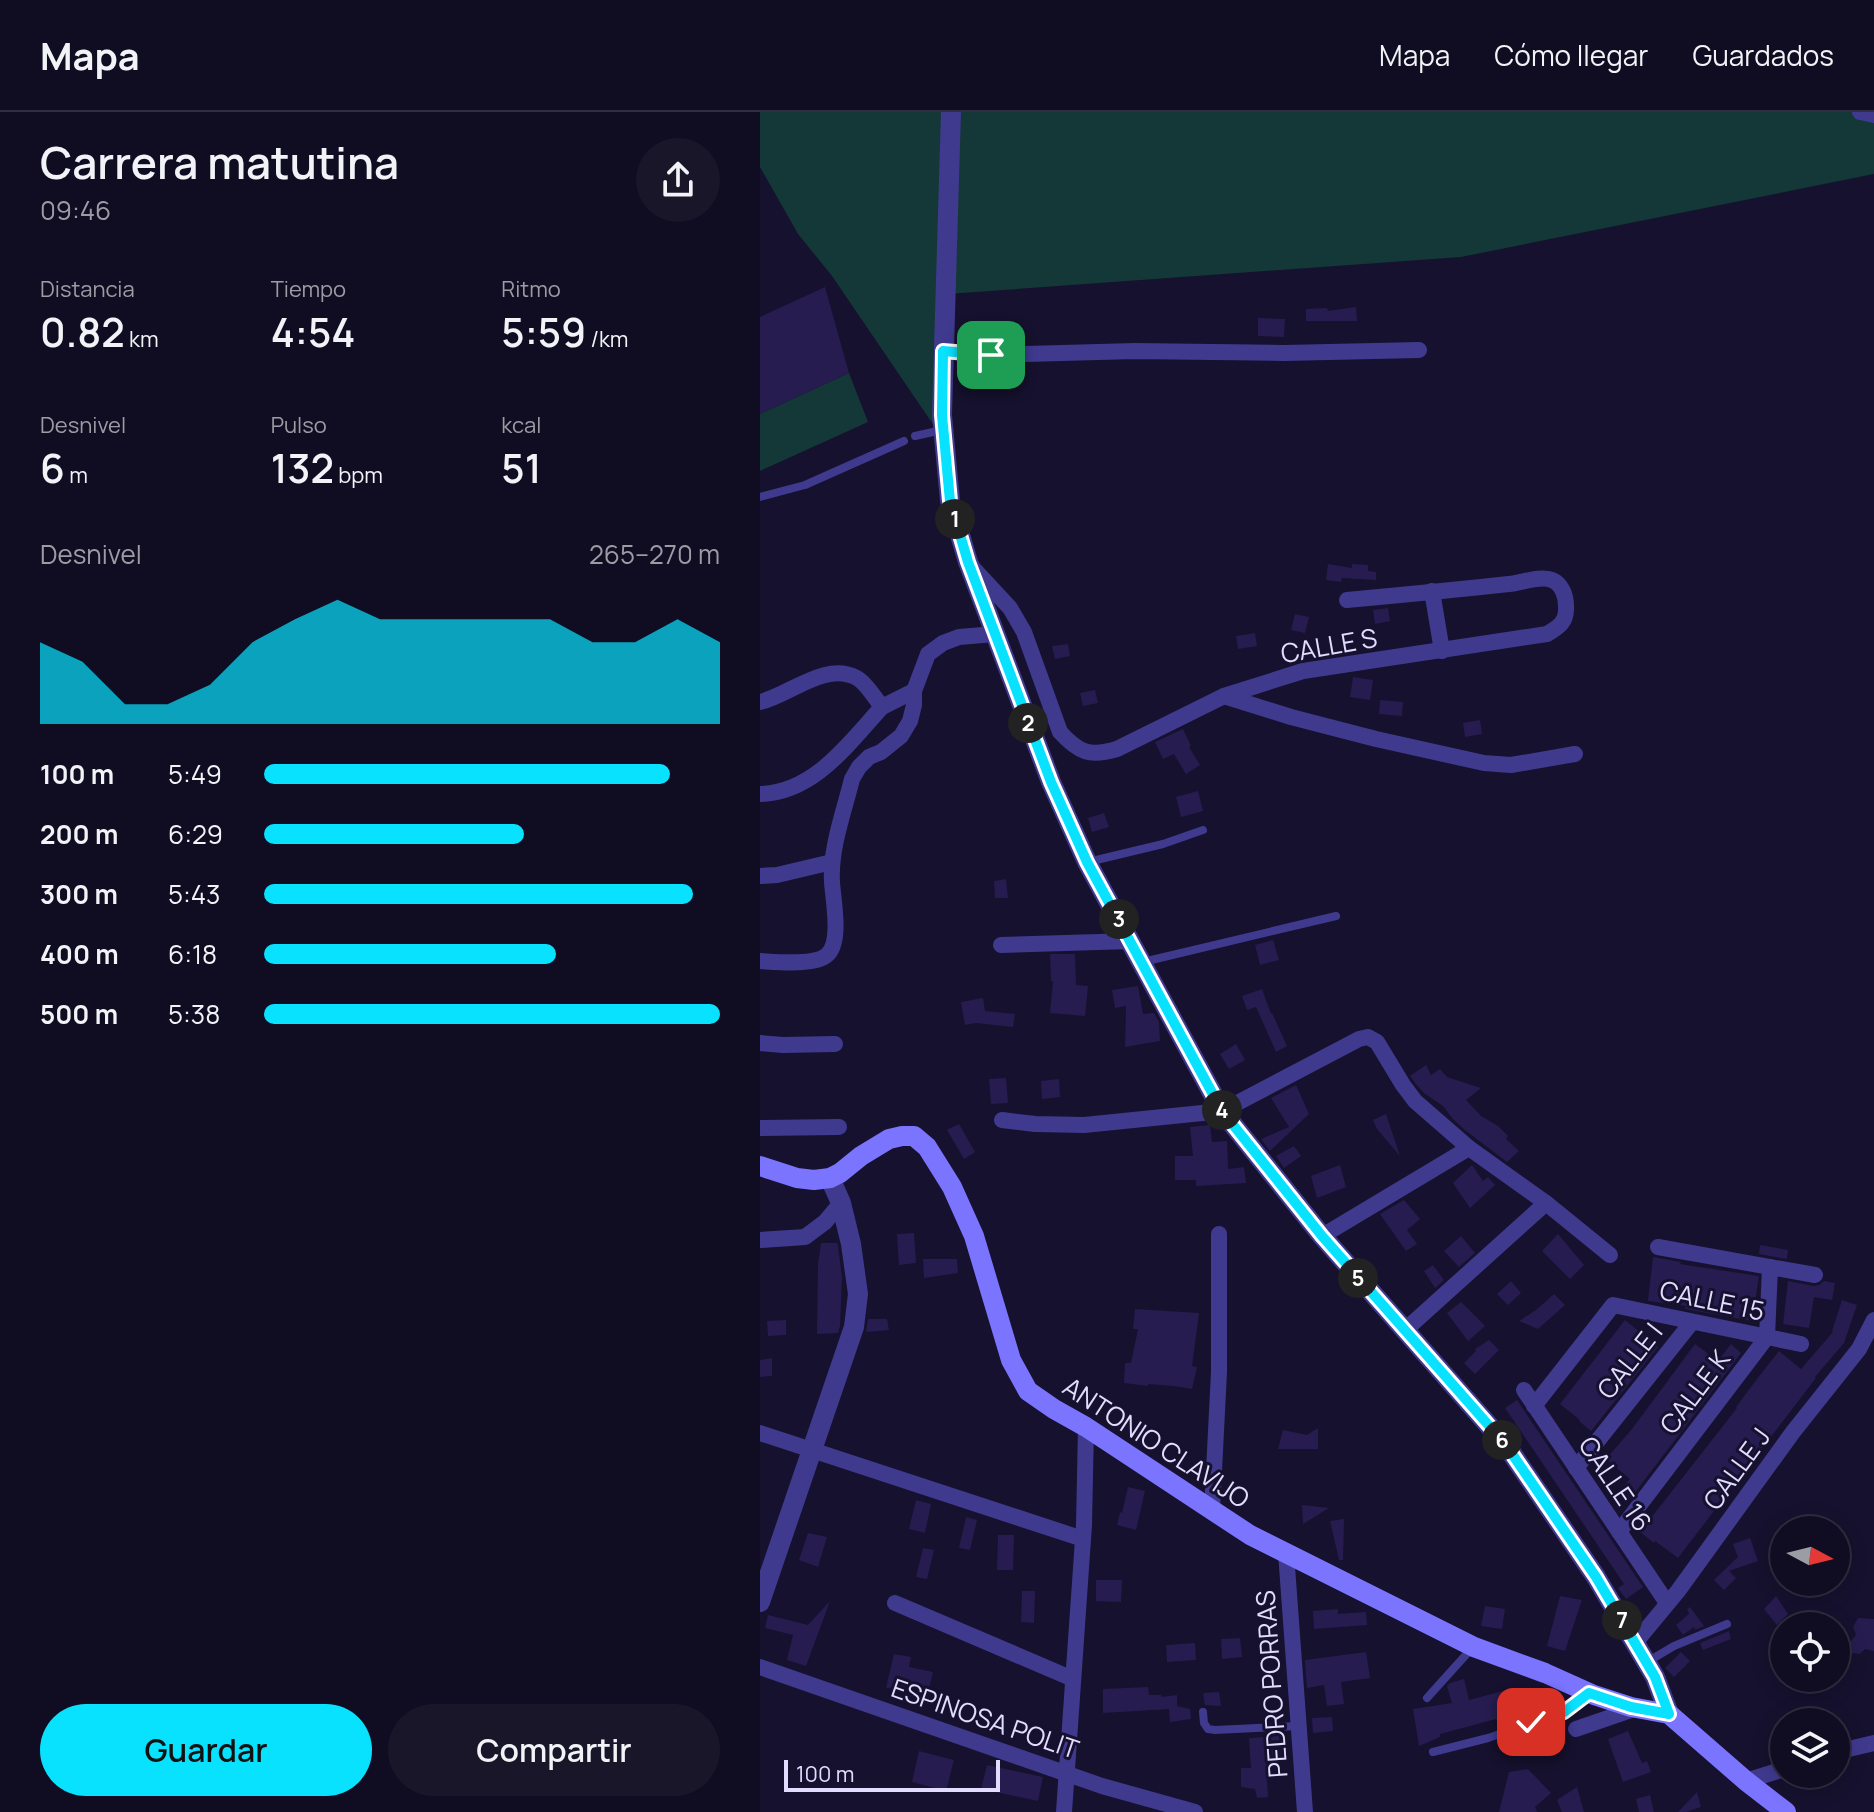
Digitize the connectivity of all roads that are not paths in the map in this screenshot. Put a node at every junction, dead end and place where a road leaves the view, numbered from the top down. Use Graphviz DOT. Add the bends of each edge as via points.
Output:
graph roads {
  1 [pos="951,112"];
  2 [pos="1860,112"];
  3 [pos="1874,115"];
  4 [pos="1419,350"];
  5 [pos="943,351"];
  6 [pos="943,430"];
  7 [pos="915,436"];
  8 [pos="904,441"];
  9 [pos="760,497"];
  10 [pos="968,562"];
  11 [pos="1432,591"];
  12 [pos="1347,600"];
  13 [pos="995,634"];
  14 [pos="1442,651"];
  15 [pos="914,691"];
  16 [pos="1224,696"];
  17 [pos="760,702"];
  18 [pos="882,707"];
  19 [pos="1575,754"];
  20 [pos="760,794"];
  21 [pos="1203,830"];
  22 [pos="832,862"];
  23 [pos="1087,862"];
  24 [pos="760,876"];
  25 [pos="1336,916"];
  26 [pos="1131,941"];
  27 [pos="1001,945"];
  28 [pos="760,961"];
  29 [pos="1143,962"];
  30 [pos="760,1043"];
  31 [pos="835,1044"];
  32 [pos="1222,1111"];
  33 [pos="1002,1120"];
  34 [pos="839,1127"];
  35 [pos="760,1128"];
  36 [pos="1469,1148"];
  37 [pos="760,1166"];
  38 [pos="830,1178"];
  39 [pos="841,1203"];
  40 [pos="1546,1203"];
  41 [pos="1219,1234"];
  42 [pos="1322,1236"];
  43 [pos="760,1240"];
  44 [pos="1658,1247"];
  45 [pos="1610,1255"];
  46 [pos="1770,1267"];
  47 [pos="1815,1275"];
  48 [pos="1874,1320"];
  49 [pos="1692,1322"];
  50 [pos="1404,1331"];
  51 [pos="1767,1337"];
  52 [pos="1801,1344"];
  53 [pos="1524,1390"];
  54 [pos="1534,1406"];
  55 [pos="1086,1427"];
  56 [pos="760,1433"];
  57 [pos="812,1452"];
  58 [pos="1576,1468"];
  59 [pos="1212,1510"];
  60 [pos="1619,1532"];
  61 [pos="1083,1539"];
  62 [pos="1286,1553"];
  63 [pos="760,1602"];
  64 [pos="895,1603"];
  65 [pos="1667,1603"];
  66 [pos="1727,1624"];
  67 [pos="1635,1643"];
  68 [pos="1474,1647"];
  69 [pos="1647,1662"];
  70 [pos="760,1667"];
  71 [pos="1073,1679"];
  72 [pos="1589,1693"];
  73 [pos="1427,1698"];
  74 [pos="1637,1708"];
  75 [pos="1203,1712"];
  76 [pos="1669,1714"];
  77 [pos="1298,1726"];
  78 [pos="1576,1729"];
  79 [pos="1874,1743"];
  80 [pos="1850,1749"];
  81 [pos="1433,1752"];
  82 [pos="1067,1773"];
  83 [pos="1770,1773"];
  84 [pos="1746,1781"];
  85 [pos="1064,1812"];
  86 [pos="1195,1812"];
  87 [pos="1305,1812"];
  88 [pos="1786,1812"];
  1 -- 5 [label="street"];
  2 -- 3 [label="street"];
  4 -- 5 [label="street" via="991,355"];
  5 -- 6 [label="street"];
  6 -- 7 [label="lane"];
  6 -- 10 [label="street" via="950,501"];
  8 -- 9 [label="lane" via="805,485"];
  10 -- 13 [label="street"];
  10 -- 16 [label="street, CALLE S" via="1010,608 1024,632 1060,732 1085,752 1117,749"];
  11 -- 12 [label="street, CALLE S"];
  11 -- 14 [label="street"];
  11 -- 14 [label="street, CALLE S" via="1542,578 1563,589 1567,603 1561,626 1547,634"];
  13 -- 15 [label="street" via="943,643 928,654"];
  13 -- 23 [label="street"];
  14 -- 16 [label="street, CALLE S" via="1303,671"];
  15 -- 18 [label="street"];
  15 -- 22 [label="street" via="910,721 901,736 869,757 852,779"];
  16 -- 19 [label="street" via="1319,725 1484,763 1511,765"];
  17 -- 18 [label="street" via="820,676 841,673 859,679"];
  18 -- 20 [label="street" via="830,764 802,783"];
  21 -- 23 [label="lane"];
  22 -- 24 [label="street"];
  22 -- 28 [label="street" via="832,948 825,957 808,961"];
  23 -- 26 [label="street"];
  25 -- 29 [label="lane"];
  26 -- 27 [label="street"];
  26 -- 29 [label="street"];
  29 -- 32 [label="street"];
  30 -- 31 [label="street"];
  32 -- 33 [label="street" via="1084,1125"];
  32 -- 36 [label="street" via="1368,1037 1377,1042 1415,1101"];
  32 -- 42 [label="street"];
  34 -- 35 [label="street"];
  36 -- 40 [label="street"];
  36 -- 42 [label="street"];
  37 -- 38 [label="main road" via="797,1178"];
  38 -- 39 [label="street"];
  38 -- 55 [label="main road, ANTONIO CLAVIJO" via="889,1139 914,1136 927,1147 974,1236 1011,1360 1028,1391"];
  39 -- 43 [label="street" via="805,1237"];
  39 -- 57 [label="street" via="858,1294 854,1327"];
  40 -- 45 [label="street"];
  40 -- 50 [label="street"];
  41 -- 59 [label="street"];
  42 -- 50 [label="street"];
  44 -- 46 [label="street"];
  46 -- 47 [label="street"];
  46 -- 51 [label="street"];
  48 -- 65 [label="street, CALLE J" via="1859,1349"];
  49 -- 51 [label="street, CALLE 15"];
  49 -- 54 [label="street, CALLE 15" via="1613,1305"];
  49 -- 58 [label="street, CALLE I"];
  50 -- 67 [label="street" via="1506,1445"];
  51 -- 52 [label="street, CALLE 15"];
  51 -- 60 [label="street, CALLE K"];
  53 -- 54 [label="street, CALLE 16"];
  54 -- 58 [label="street, CALLE 16"];
  55 -- 59 [label="main road, ANTONIO CLAVIJO"];
  55 -- 61 [label="street"];
  56 -- 57 [label="street"];
  57 -- 61 [label="street"];
  57 -- 63 [label="street"];
  58 -- 60 [label="street, CALLE 16"];
  59 -- 62 [label="main road, ANTONIO CLAVIJO"];
  60 -- 65 [label="street, CALLE 16"];
  61 -- 71 [label="street"];
  62 -- 68 [label="main road, ANTONIO CLAVIJO"];
  62 -- 77 [label="street, PEDRO PORRAS"];
  64 -- 71 [label="street"];
  65 -- 67 [label="street, CALLE J"];
  66 -- 69 [label="lane"];
  67 -- 69 [label="street"];
  68 -- 72 [label="main road, ANTONIO CLAVIJO"];
  68 -- 73 [label="lane"];
  69 -- 76 [label="street"];
  70 -- 82 [label="street, ESPINOSA POLIT"];
  71 -- 82 [label="street"];
  72 -- 74 [label="main road, ANTONIO CLAVIJO"];
  72 -- 81 [label="lane" via="1564,1712"];
  74 -- 76 [label="main road, ANTONIO CLAVIJO"];
  74 -- 78 [label="street"];
  75 -- 77 [label="lane" via="1208,1729"];
  76 -- 84 [label="main road"];
  77 -- 87 [label="street, PEDRO PORRAS"];
  79 -- 80 [label="street"];
  82 -- 85 [label="street"];
  82 -- 86 [label="street, ESPINOSA POLIT"];
  83 -- 84 [label="street"];
  84 -- 88 [label="main road"];
}
